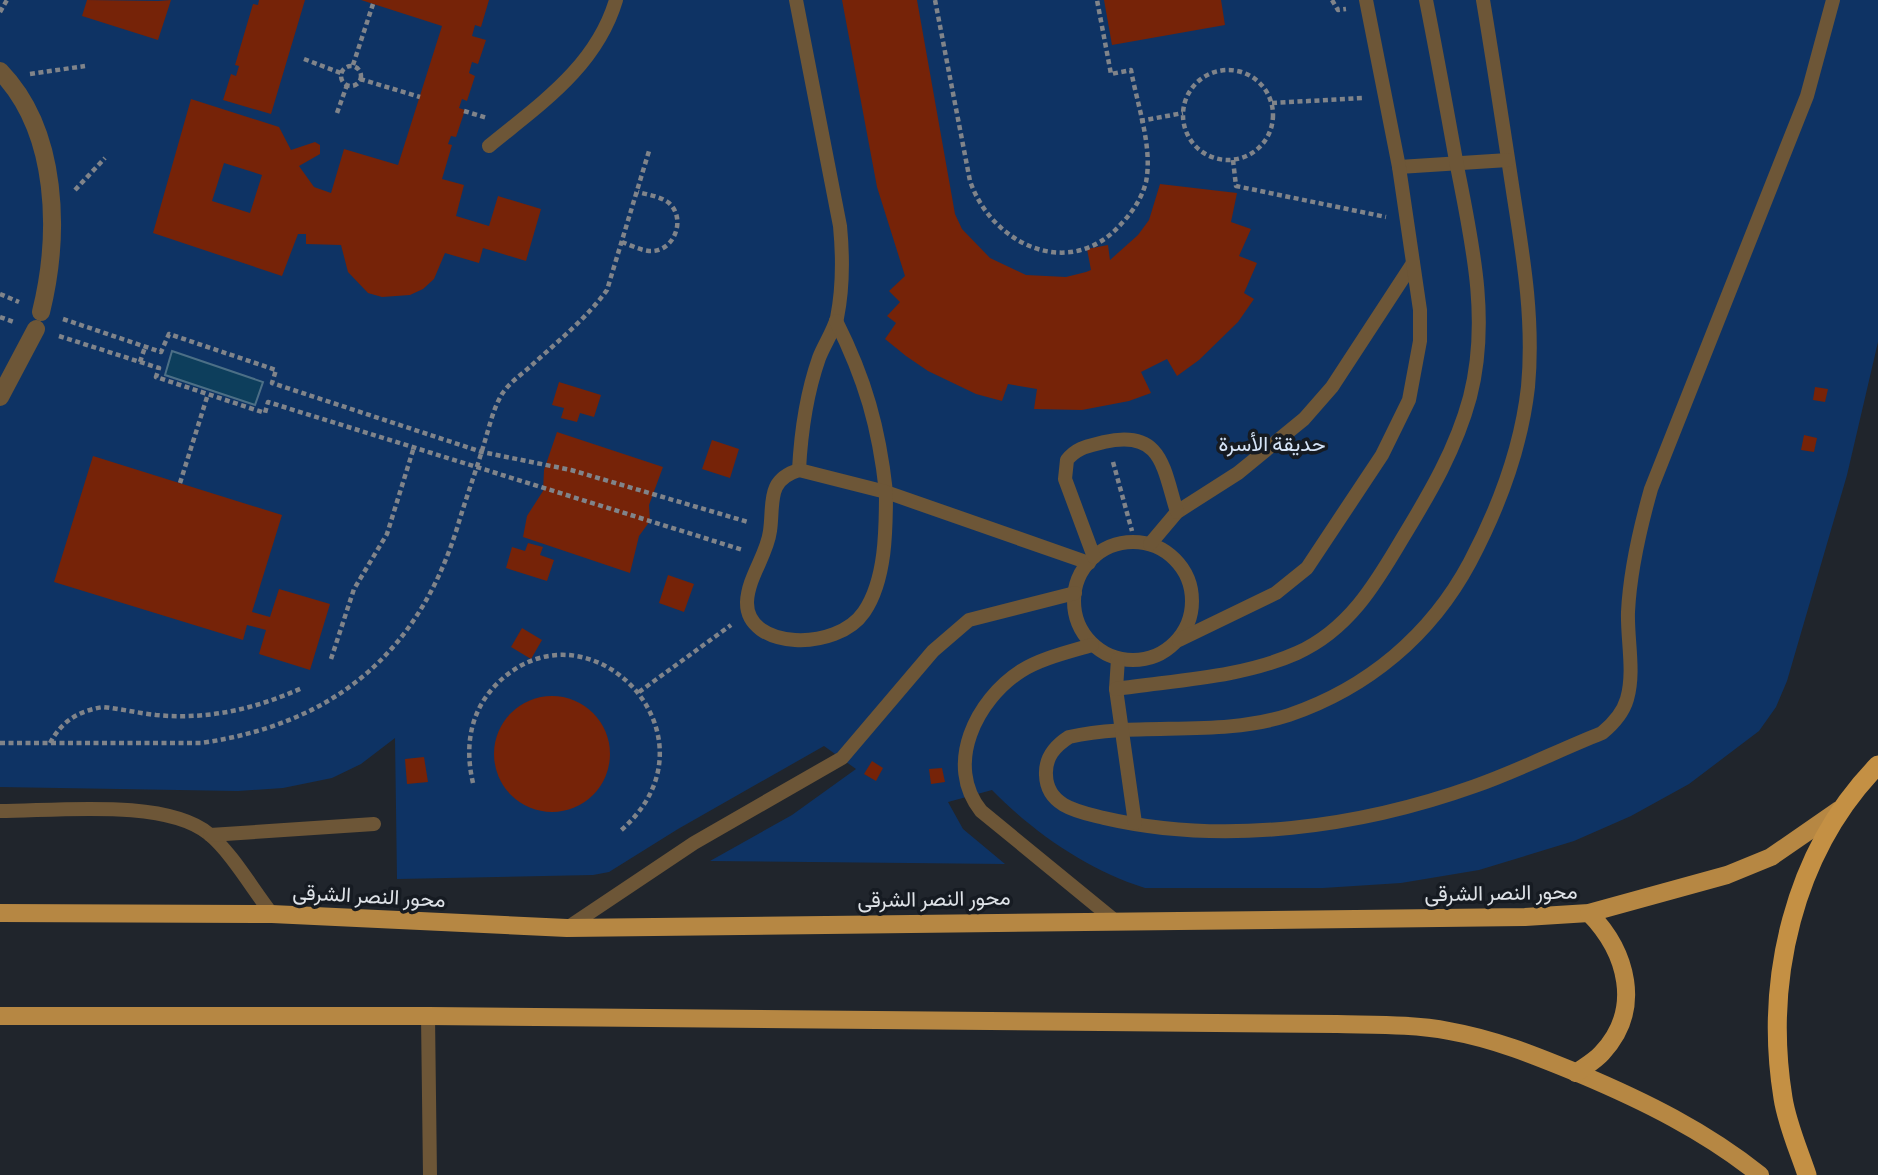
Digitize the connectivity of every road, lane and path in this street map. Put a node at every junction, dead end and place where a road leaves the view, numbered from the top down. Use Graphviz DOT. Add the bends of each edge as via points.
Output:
graph roads {
  1 [pos="7,0"];
  2 [pos="616,0"];
  3 [pos="796,0"];
  4 [pos="935,0"];
  5 [pos="1097,0"];
  6 [pos="1366,0"];
  7 [pos="1426,0"];
  8 [pos="1483,0"];
  9 [pos="1833,0"];
  10 [pos="373,4"];
  11 [pos="0,12"];
  12 [pos="304,59"];
  13 [pos="353,65"];
  14 [pos="85,66"];
  15 [pos="341,73"];
  16 [pos="3,74"];
  17 [pos="360,79"];
  18 [pos="347,85"];
  19 [pos="420,97"];
  20 [pos="1385,97"];
  21 [pos="1272,103"];
  22 [pos="337,113"];
  23 [pos="1182,113"];
  24 [pos="1140,121"];
  25 [pos="489,146"];
  26 [pos="649,151"];
  27 [pos="105,158"];
  28 [pos="1233,160"];
  29 [pos="1508,160"];
  30 [pos="1457,163"];
  31 [pos="1398,167"];
  32 [pos="638,192"];
  33 [pos="53,213"];
  34 [pos="1407,221"];
  35 [pos="622,242"];
  36 [pos="1413,263"];
  37 [pos="0,295"];
  38 [pos="0,317"];
  39 [pos="38,320"];
  40 [pos="836,321"];
  41 [pos="145,347"];
  42 [pos="140,362"];
  43 [pos="208,394"];
  44 [pos="0,397"];
  45 [pos="1108,441"];
  46 [pos="414,447"];
  47 [pos="482,452"];
  48 [pos="476,466"];
  49 [pos="799,470"];
  50 [pos="180,483"];
  51 [pos="886,492"];
  52 [pos="1177,512"];
  53 [pos="732,517"];
  54 [pos="1143,543"];
  55 [pos="726,545"];
  56 [pos="1091,560"];
  57 [pos="1074,593"];
  58 [pos="749,612"];
  59 [pos="1179,640"];
  60 [pos="1092,645"];
  61 [pos="331,659"];
  62 [pos="1118,659"];
  63 [pos="302,688"];
  64 [pos="1116,689"];
  65 [pos="639,692"];
  66 [pos="1122,732"];
  67 [pos="0,743"];
  68 [pos="50,743"];
  69 [pos="1878,765"];
  70 [pos="473,783"];
  71 [pos="1845,805"];
  72 [pos="0,811"];
  73 [pos="1135,823"];
  74 [pos="374,824"];
  75 [pos="619,832"];
  76 [pos="210,835"];
  77 [pos="1589,913"];
  78 [pos="0,914"];
  79 [pos="272,914"];
  80 [pos="1114,919"];
  81 [pos="567,928"];
  82 [pos="0,1016"];
  83 [pos="428,1016"];
  84 [pos="1576,1073"];
  85 [pos="430,1175"];
  86 [pos="1760,1175"];
  87 [pos="1807,1175"];
  1 -- 11 [label="path"];
  2 -- 25 [label="lane" via="608,24 585,62"];
  3 -- 40 [label="lane" via="840,226 843,258"];
  4 -- 24 [label="path" via="970,181 981,207 1011,238 1037,249 1065,252 1091,245 1118,228 1140,199 1146,182"];
  5 -- 24 [label="path" via="1111,74 1131,70"];
  6 -- 20 [label="lane"];
  7 -- 30 [label="lane"];
  8 -- 29 [label="lane"];
  9 -- 73 [label="lane" via="1807,96 1651,489 1630,597 1630,686 1613,724 1602,733 1478,786 1370,815 1262,829"];
  10 -- 13 [label="path"];
  12 -- 15 [label="path"];
  13 -- 15 [label="path"];
  13 -- 17 [label="path"];
  14 -- 16 [label="path"];
  15 -- 18 [label="path"];
  16 -- 33 [label="street" via="37,137"];
  17 -- 18 [label="path"];
  17 -- 19 [label="path"];
  18 -- 22 [label="path"];
  20 -- 21 [label="path"];
  20 -- 31 [label="lane"];
  21 -- 23 [label="path" via="1258,81 1222,69 1199,79 1190,89"];
  21 -- 28 [label="path" via="1265,140"];
  23 -- 24 [label="path"];
  23 -- 28 [label="path" via="1197,148"];
  26 -- 32 [label="path"];
  27 -- 33 [label="path"];
  28 -- 34 [label="path" via="1236,186"];
  29 -- 30 [label="lane"];
  29 -- 66 [label="lane" via="1529,302 1527,388 1508,477 1453,592 1395,657 1329,699 1250,724"];
  30 -- 31 [label="lane"];
  30 -- 64 [label="lane" via="1478,281 1471,394 1446,466 1376,583 1332,631 1276,662"];
  31 -- 34 [label="lane"];
  32 -- 35 [label="path"];
  32 -- 35 [label="path" via="671,205 677,229 662,249 650,251"];
  33 -- 39 [label="street" via="50,276"];
  34 -- 36 [label="lane"];
  35 -- 47 [label="path" via="612,278 599,300 501,396"];
  36 -- 52 [label="lane" via="1332,387 1304,419 1247,467"];
  36 -- 59 [label="lane" via="1420,310 1416,371 1397,429 1382,455 1320,552 1293,582"];
  37 -- 39 [label="path"];
  38 -- 39 [label="path"];
  39 -- 41 [label="path"];
  39 -- 42 [label="path"];
  39 -- 44 [label="street"];
  40 -- 49 [label="lane" via="808,393"];
  40 -- 51 [label="lane" via="872,403"];
  41 -- 42 [label="path"];
  41 -- 47 [label="path" via="161,352 169,334 276,370 271,383"];
  42 -- 43 [label="path" via="159,369 156,377"];
  43 -- 46 [label="path" via="265,413 268,402"];
  43 -- 50 [label="path"];
  45 -- 52 [label="lane" via="1132,438 1153,448"];
  45 -- 54 [label="path"];
  45 -- 56 [label="lane" via="1073,452 1064,469"];
  46 -- 48 [label="path"];
  46 -- 61 [label="path" via="387,534 354,589"];
  47 -- 48 [label="path"];
  47 -- 53 [label="path" via="571,470"];
  48 -- 55 [label="path"];
  48 -- 68 [label="path" via="448,558 424,607 399,642 351,686 294,718 233,738 201,743"];
  49 -- 51 [label="lane"];
  49 -- 58 [label="lane" via="778,481 772,491 768,542 749,591"];
  51 -- 56 [label="lane"];
  51 -- 58 [label="lane" via="878,572 871,599 854,624 827,639 796,641 762,628"];
  52 -- 54 [label="lane"];
  54 -- 56 [label="lane" via="1114,546"];
  54 -- 59 [label="lane" via="1165,552 1187,576 1192,609"];
  56 -- 57 [label="lane"];
  57 -- 60 [label="lane" via="1078,621"];
  57 -- 81 [label="lane" via="969,620 944,639 842,758 694,843"];
  58 -- 65 [label="path"];
  59 -- 62 [label="lane" via="1152,658"];
  60 -- 62 [label="lane"];
  60 -- 80 [label="lane" via="1040,662 1013,678 978,717 964,761 969,796 981,811"];
  62 -- 64 [label="lane"];
  63 -- 68 [label="path" via="265,703 186,717 89,709 65,722"];
  64 -- 66 [label="lane"];
  65 -- 70 [label="path" via="624,676 590,659 553,656 517,668 489,693 472,726 469,755"];
  65 -- 75 [label="path" via="656,721 661,756 648,799"];
  66 -- 73 [label="lane"];
  66 -- 73 [label="lane" via="1082,734 1058,745 1050,755 1046,782 1061,805"];
  67 -- 68 [label="path"];
  69 -- 71 [label="highway"];
  71 -- 77 [label="main road, محور النصر الشرقى" via="1771,857 1727,875"];
  71 -- 87 [label="highway" via="1807,873 1783,947 1775,1024 1783,1101"];
  72 -- 76 [label="lane" via="148,811 180,818"];
  74 -- 76 [label="lane"];
  76 -- 79 [label="lane"];
  77 -- 80 [label="main road, محور النصر الشرقى"];
  77 -- 84 [label="main road" via="1620,955 1626,980 1625,1007 1617,1032 1602,1054"];
  78 -- 79 [label="main road, محور النصر الشرقى"];
  79 -- 81 [label="main road, محور النصر الشرقى"];
  80 -- 81 [label="main road, محور النصر الشرقى"];
  82 -- 83 [label="main road"];
  83 -- 84 [label="main road" via="1395,1026 1485,1038"];
  83 -- 85 [label="lane"];
  84 -- 86 [label="main road" via="1676,1118"];
}
